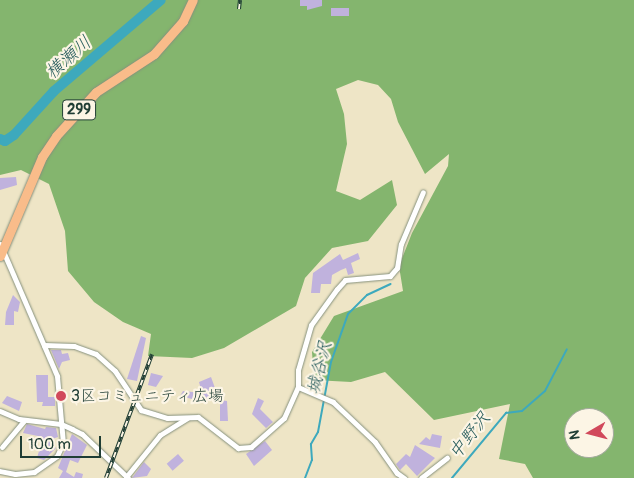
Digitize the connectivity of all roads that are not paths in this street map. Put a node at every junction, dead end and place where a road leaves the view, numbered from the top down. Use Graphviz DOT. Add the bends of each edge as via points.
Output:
graph roads {
  1 [pos="193,0"];
  2 [pos="423,192"];
  3 [pos="1,250"];
  4 [pos="44,345"];
  5 [pos="299,387"];
  6 [pos="0,411"];
  7 [pos="188,417"];
  8 [pos="25,420"];
  9 [pos="61,424"];
  10 [pos="2,447"];
  11 [pos="447,458"];
  12 [pos="0,471"];
  13 [pos="127,477"];
  14 [pos="404,478"];
  15 [pos="421,478"];
  1 -- 3 [label="highway, 299" via="183,22 154,54 96,92 56,136 42,157"];
  2 -- 5 [label="street" via="401,244 397,268 390,276 345,280 311,325 298,370"];
  3 -- 4 [label="street"];
  4 -- 7 [label="street" via="74,346 92,351 115,371 141,410 167,418"];
  4 -- 9 [label="street" via="56,376"];
  5 -- 7 [label="street" via="284,418 245,450 202,419"];
  5 -- 14 [label="street" via="333,402 375,442 396,473"];
  6 -- 8 [label="street"];
  7 -- 13 [label="street" via="160,435"];
  8 -- 9 [label="street"];
  8 -- 10 [label="street"];
  9 -- 12 [label="street" via="61,450 52,461 25,475"];
  9 -- 13 [label="street" via="82,434"];
  11 -- 15 [label="street"];
}
